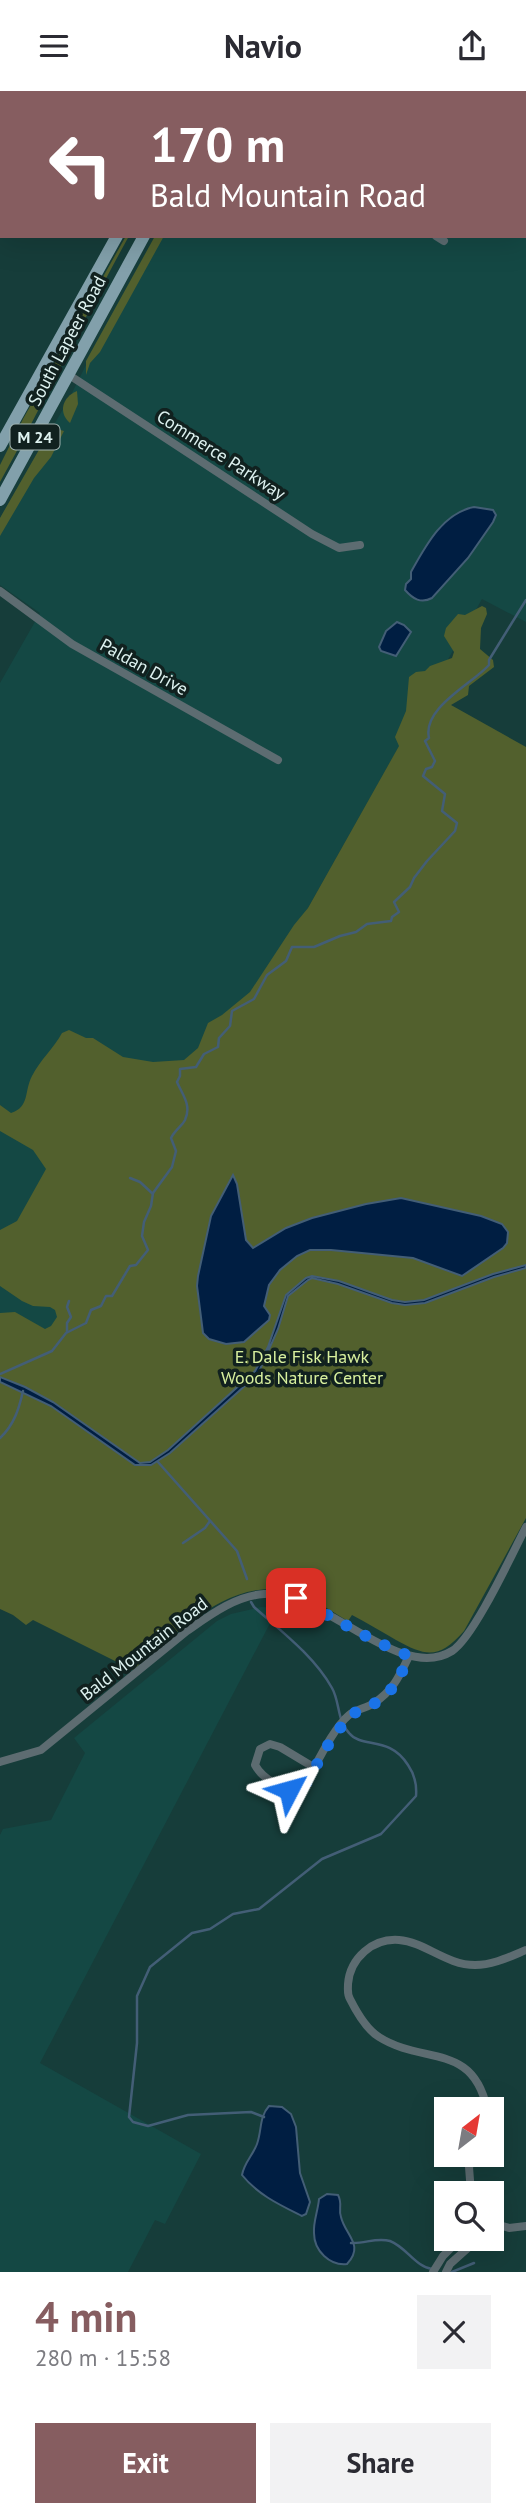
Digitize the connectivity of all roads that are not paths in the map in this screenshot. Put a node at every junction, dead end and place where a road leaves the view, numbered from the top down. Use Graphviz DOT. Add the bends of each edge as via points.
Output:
graph roads {
  1 [pos="116,238"];
  2 [pos="142,238"];
  3 [pos="69,375"];
  4 [pos="0,446"];
  5 [pos="0,500"];
  6 [pos="360,545"];
  7 [pos="0,591"];
  8 [pos="278,760"];
  9 [pos="526,1527"];
  10 [pos="522,1544"];
  11 [pos="409,1656"];
  12 [pos="0,1762"];
  13 [pos="315,1767"];
  14 [pos="526,1950"];
  15 [pos="483,2097"];
  16 [pos="526,2226"];
  17 [pos="504,2227"];
  18 [pos="448,2251"];
  19 [pos="464,2251"];
  20 [pos="433,2272"];
  21 [pos="446,2272"];
  1 -- 4 [label="main road, South Lapeer Road / M 24"];
  2 -- 3 [label="main road, South Lapeer Road / M 24"];
  3 -- 5 [label="main road, South Lapeer Road / M 24"];
  3 -- 6 [label="street, Commerce Parkway" via="312,534 339,548"];
  7 -- 8 [label="street, Paldan Drive" via="81,650"];
  9 -- 10 [label="street, Bald Mountain Road"];
  10 -- 11 [label="street, Bald Mountain Road" via="460,1644 432,1658"];
  11 -- 12 [label="street, Bald Mountain Road" via="296,1598 247,1597 187,1631 41,1750"];
  11 -- 13 [label="street" via="396,1685 374,1704 350,1715"];
  13 -- 13 [label="street" via="270,1744 260,1749 254,1765 289,1790 302,1790"];
  14 -- 15 [label="street" via="474,1965 396,1940 377,1943 349,1971 347,1995 377,2036 406,2050 444,2056 464,2067"];
  16 -- 17 [label="street"];
  18 -- 20 [label="street"];
  19 -- 21 [label="street"];
}
